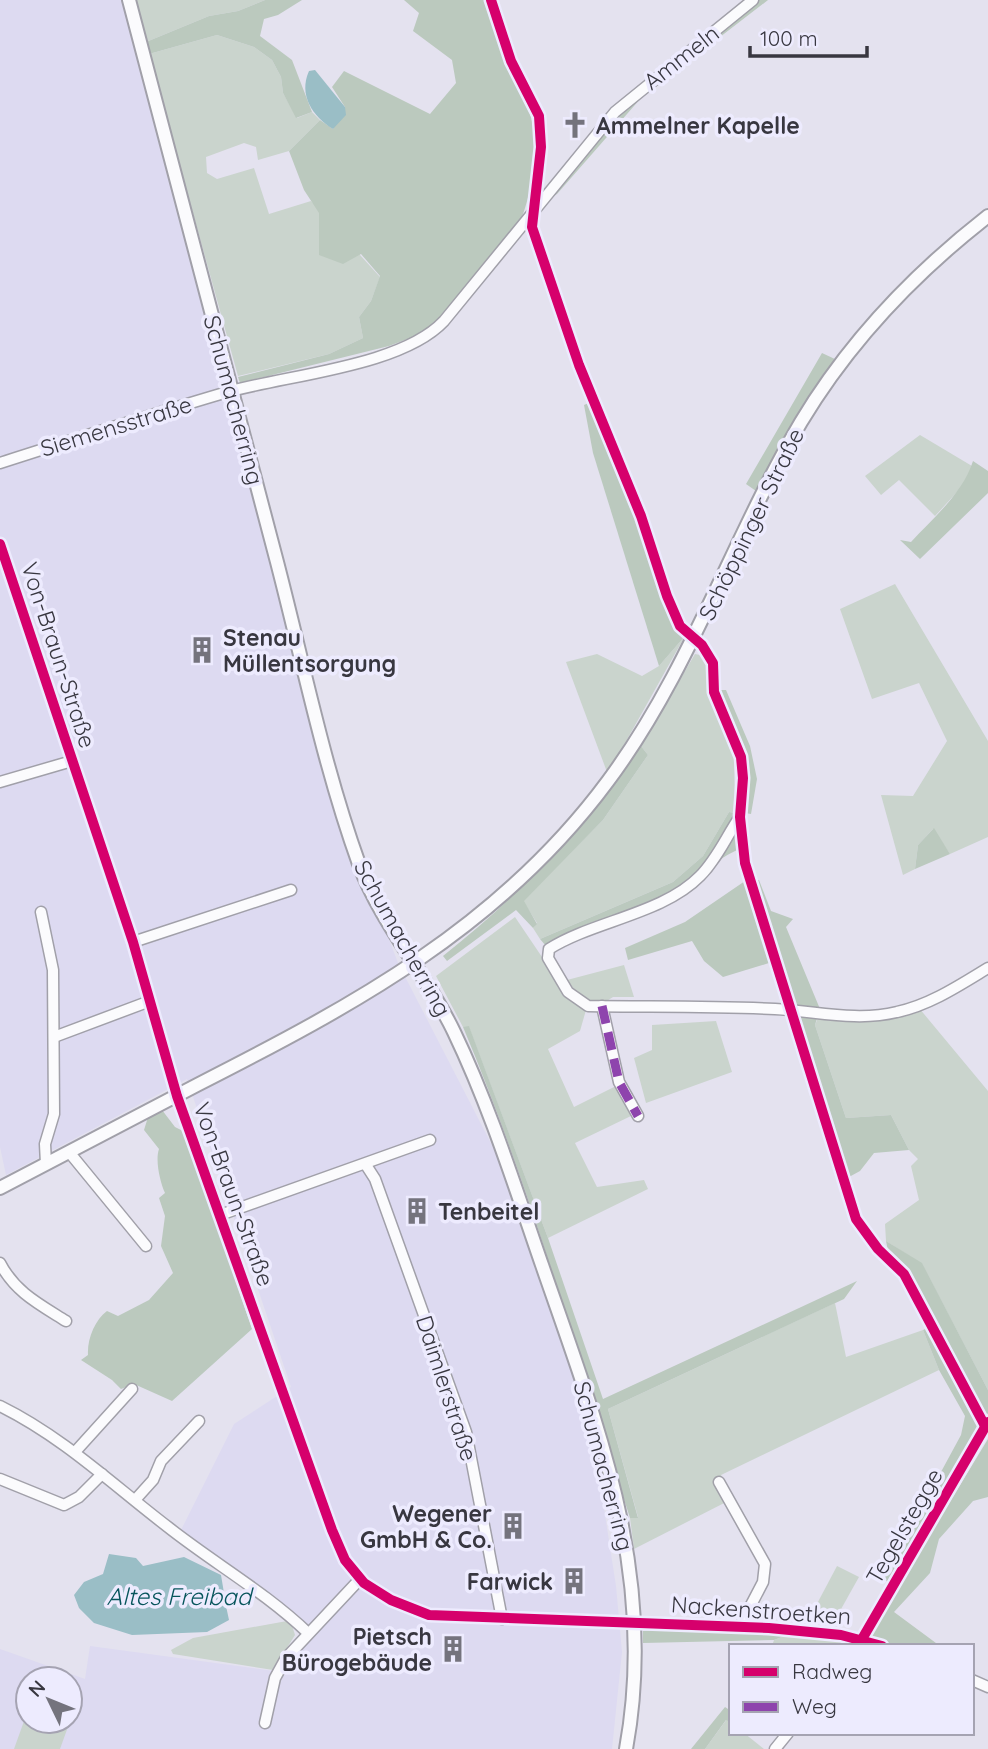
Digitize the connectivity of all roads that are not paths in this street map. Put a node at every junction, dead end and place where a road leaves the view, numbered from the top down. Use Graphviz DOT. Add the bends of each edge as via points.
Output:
graph roads {
  1 [pos="129,0"];
  2 [pos="491,0"];
  3 [pos="753,0"];
  4 [pos="531,215"];
  5 [pos="988,216"];
  6 [pos="232,391"];
  7 [pos="0,463"];
  8 [pos="0,544"];
  9 [pos="694,639"];
  10 [pos="72,761"];
  11 [pos="0,782"];
  12 [pos="740,817"];
  13 [pos="291,890"];
  14 [pos="41,912"];
  15 [pos="133,942"];
  16 [pos="416,964"];
  17 [pos="988,968"];
  18 [pos="150,1000"];
  19 [pos="602,1006"];
  20 [pos="792,1010"];
  21 [pos="54,1037"];
  22 [pos="177,1096"];
  23 [pos="638,1115"];
  24 [pos="430,1140"];
  25 [pos="69,1152"];
  26 [pos="46,1164"];
  27 [pos="366,1165"];
  28 [pos="0,1188"];
  29 [pos="220,1215"];
  30 [pos="146,1246"];
  31 [pos="0,1263"];
  32 [pos="66,1321"];
  33 [pos="132,1389"];
  34 [pos="0,1406"];
  35 [pos="199,1422"];
  36 [pos="986,1424"];
  37 [pos="75,1452"];
  38 [pos="102,1474"];
  39 [pos="0,1479"];
  40 [pos="719,1482"];
  41 [pos="135,1500"];
  42 [pos="360,1579"];
  43 [pos="502,1619"];
  44 [pos="635,1623"];
  45 [pos="740,1626"];
  46 [pos="308,1633"];
  47 [pos="861,1642"];
  48 [pos="265,1723"];
  49 [pos="786,1735"];
  50 [pos="626,1749"];
  51 [pos="775,1749"];
  1 -- 6 [label="main road, Schumacherring"];
  2 -- 4 [label="street" via="511,61 539,116 541,147"];
  3 -- 4 [label="street, Ammeln" via="615,112"];
  4 -- 6 [label="street, Ammeln" via="444,321 416,342 368,359"];
  4 -- 9 [label="street" via="531,227 579,365 641,516 667,596 680,626"];
  5 -- 9 [label="main road, Schöppinger Straße" via="886,309 823,388 760,499"];
  6 -- 7 [label="street, Siemensstraße"];
  6 -- 16 [label="main road, Schumacherring" via="353,844 369,887"];
  8 -- 10 [label="street, Von-Braun-Straße"];
  9 -- 12 [label="street" via="712,658 714,692 741,757"];
  9 -- 16 [label="main road, Schöppinger Straße" via="648,724 576,822 508,890"];
  10 -- 11 [label="street"];
  10 -- 15 [label="street, Von-Braun-Straße"];
  12 -- 19 [label="street" via="717,856 699,878 679,892 549,949 548,958 568,992 589,1006"];
  12 -- 20 [label="street" via="745,863"];
  13 -- 15 [label="street"];
  14 -- 21 [label="street" via="52,970"];
  15 -- 18 [label="street, Von-Braun-Straße"];
  16 -- 22 [label="main road, Schöppinger Straße" via="322,1020"];
  16 -- 44 [label="main road, Schumacherring" via="479,1088 600,1431 628,1551"];
  17 -- 20 [label="street" via="902,1012 856,1016"];
  18 -- 21 [label="street"];
  18 -- 22 [label="street, Von-Braun-Straße"];
  19 -- 20 [label="street"];
  19 -- 23 [label="street" via="619,1082"];
  20 -- 36 [label="street" via="856,1219 904,1274"];
  21 -- 26 [label="street" via="54,1114 45,1144"];
  22 -- 25 [label="main road, Schöppinger Straße"];
  22 -- 29 [label="street, Von-Braun-Straße"];
  24 -- 27 [label="street"];
  25 -- 26 [label="main road, Schöppinger Straße"];
  25 -- 30 [label="street"];
  26 -- 28 [label="main road, Schöppinger Straße"];
  27 -- 29 [label="street"];
  27 -- 43 [label="street, Daimlerstraße" via="375,1179 466,1432"];
  29 -- 42 [label="street, Von-Braun-Straße" via="335,1537"];
  31 -- 32 [label="street" via="14,1286"];
  33 -- 37 [label="street"];
  34 -- 37 [label="street"];
  35 -- 41 [label="street" via="161,1461 153,1480"];
  36 -- 47 [label="street, Tegelstegge"];
  37 -- 38 [label="street"];
  38 -- 39 [label="street" via="64,1505"];
  38 -- 41 [label="street"];
  40 -- 45 [label="street, Nackenstroetken" via="765,1564 763,1582"];
  41 -- 46 [label="street"];
  42 -- 43 [label="street, Von-Braun-Straße" via="383,1596 429,1615"];
  42 -- 46 [label="street"];
  43 -- 44 [label="street, Von-Braun-Straße"];
  44 -- 45 [label="street, Nackenstroetken"];
  44 -- 50 [label="main road, Schumacherring" via="636,1670"];
  45 -- 47 [label="street, Nackenstroetken"];
  46 -- 48 [label="street" via="280,1668"];
  49 -- 51 [label="street"];
}
